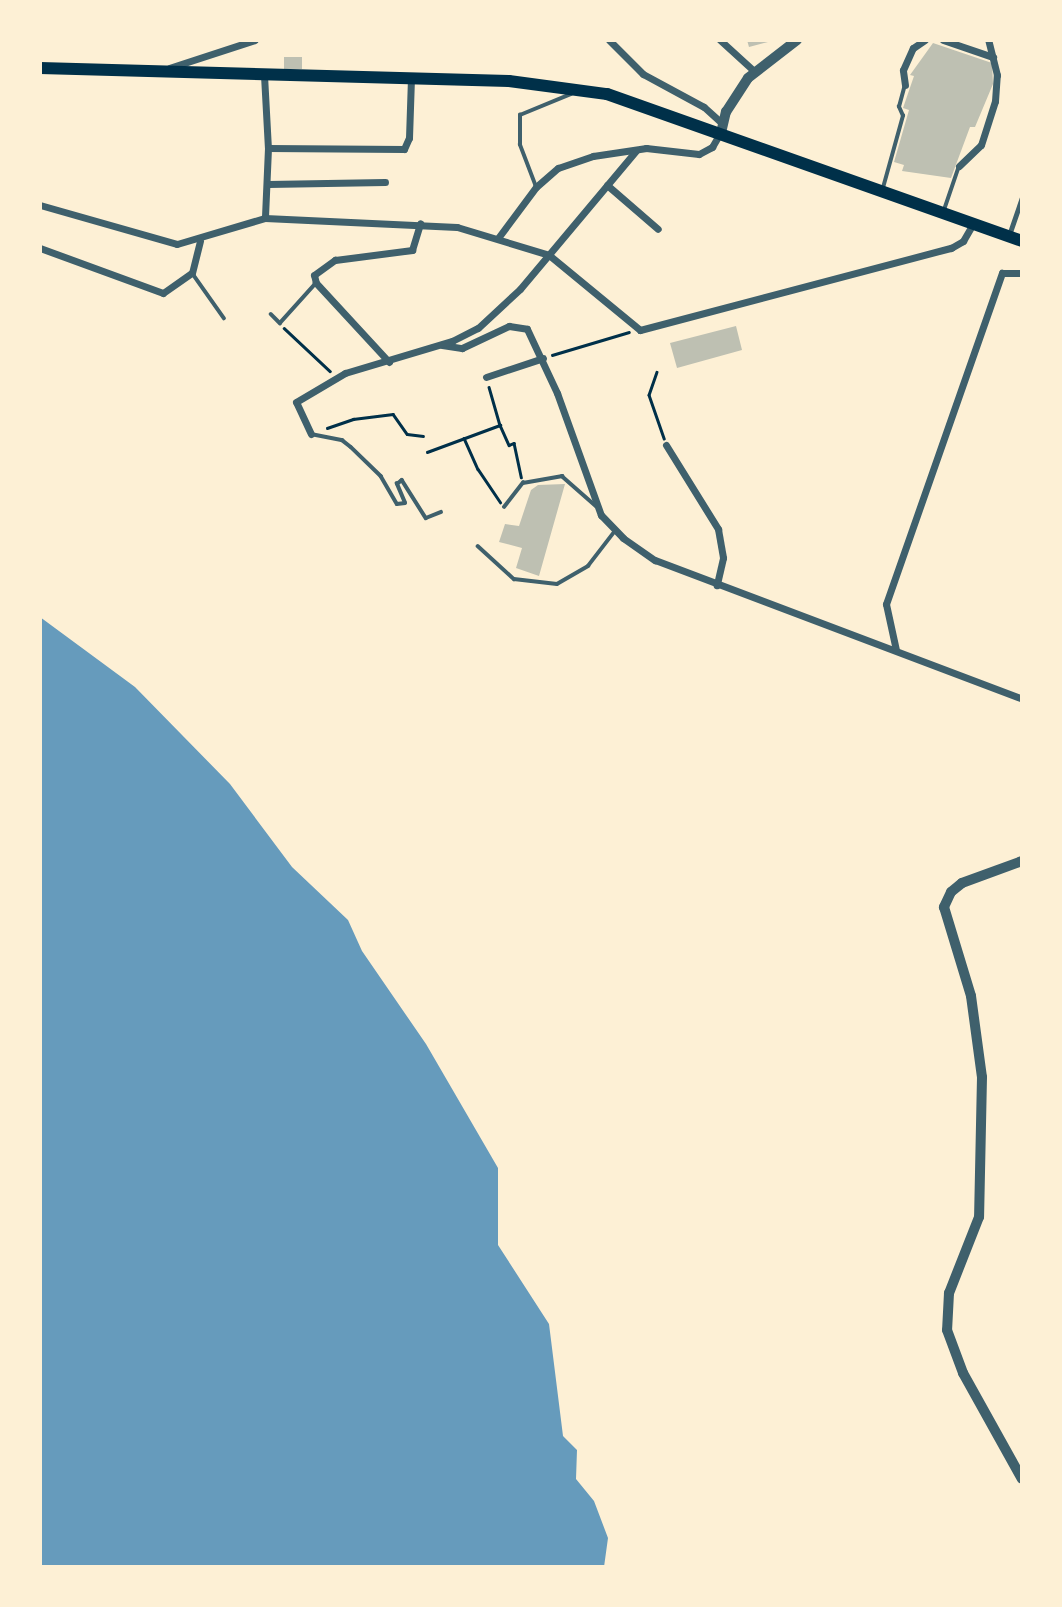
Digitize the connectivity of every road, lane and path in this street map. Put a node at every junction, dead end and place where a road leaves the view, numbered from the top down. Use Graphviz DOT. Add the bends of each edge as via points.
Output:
graph roads {
  1 [pos="255,40"];
  2 [pos="610,40"];
  3 [pos="720,40"];
  4 [pos="796,40"];
  5 [pos="925,40"];
  6 [pos="943,40"];
  7 [pos="988,40"];
  8 [pos="993,57"];
  9 [pos="40,68"];
  10 [pos="158,71"];
  11 [pos="754,71"];
  12 [pos="264,75"];
  13 [pos="411,78"];
  14 [pos="905,85"];
  15 [pos="577,90"];
  16 [pos="721,128"];
  17 [pos="268,148"];
  18 [pos="636,151"];
  19 [pos="958,166"];
  20 [pos="385,182"];
  21 [pos="268,184"];
  22 [pos="607,185"];
  23 [pos="536,187"];
  24 [pos="883,190"];
  25 [pos="1022,198"];
  26 [pos="40,205"];
  27 [pos="944,210"];
  28 [pos="265,218"];
  29 [pos="974,222"];
  30 [pos="420,223"];
  31 [pos="658,229"];
  32 [pos="1009,236"];
  33 [pos="498,238"];
  34 [pos="200,241"];
  35 [pos="1022,241"];
  36 [pos="40,247"];
  37 [pos="549,255"];
  38 [pos="192,270"];
  39 [pos="1022,273"];
  40 [pos="315,280"];
  41 [pos="271,314"];
  42 [pos="224,318"];
  43 [pos="280,323"];
  44 [pos="636,330"];
  45 [pos="442,345"];
  46 [pos="542,358"];
  47 [pos="389,362"];
  48 [pos="657,372"];
  49 [pos="339,376"];
  50 [pos="486,377"];
  51 [pos="500,425"];
  52 [pos="311,434"];
  53 [pos="423,436"];
  54 [pos="464,438"];
  55 [pos="666,445"];
  56 [pos="428,452"];
  57 [pos="523,483"];
  58 [pos="504,507"];
  59 [pos="598,507"];
  60 [pos="441,512"];
  61 [pos="615,531"];
  62 [pos="478,547"];
  63 [pos="717,585"];
  64 [pos="896,650"];
  65 [pos="1022,699"];
  66 [pos="1022,861"];
  67 [pos="1022,1479"];
  1 -- 10 [label="street"];
  2 -- 16 [label="street" via="649,78 704,107"];
  3 -- 11 [label="street"];
  4 -- 11 [label="street"];
  5 -- 14 [label="street" via="912,51 902,70"];
  6 -- 8 [label="street"];
  7 -- 8 [label="street"];
  8 -- 19 [label="street" via="994,106 981,145"];
  9 -- 10 [label="main road"];
  10 -- 12 [label="main road"];
  11 -- 16 [label="street"];
  12 -- 13 [label="main road"];
  12 -- 17 [label="street"];
  13 -- 15 [label="main road" via="519,81"];
  13 -- 17 [label="street" via="409,138 404,149"];
  14 -- 24 [label="lane"];
  15 -- 16 [label="main road" via="629,100"];
  15 -- 23 [label="lane" via="520,115 520,145"];
  16 -- 18 [label="street" via="706,152"];
  16 -- 24 [label="main road"];
  17 -- 21 [label="street"];
  18 -- 22 [label="street"];
  18 -- 23 [label="street" via="572,163"];
  19 -- 27 [label="lane"];
  20 -- 21 [label="street"];
  21 -- 28 [label="street"];
  22 -- 31 [label="street"];
  22 -- 37 [label="street"];
  23 -- 33 [label="street"];
  24 -- 27 [label="main road"];
  25 -- 32 [label="street"];
  26 -- 34 [label="street" via="170,244"];
  27 -- 29 [label="main road"];
  28 -- 30 [label="street"];
  28 -- 34 [label="street"];
  29 -- 32 [label="main road"];
  29 -- 44 [label="street" via="964,241 951,248"];
  30 -- 33 [label="street"];
  30 -- 40 [label="street" via="412,250 335,260"];
  32 -- 35 [label="main road"];
  33 -- 37 [label="street"];
  34 -- 38 [label="street"];
  36 -- 38 [label="street" via="159,293 171,291"];
  37 -- 44 [label="street"];
  37 -- 45 [label="street" via="478,328"];
  38 -- 42 [label="lane"];
  39 -- 64 [label="street" via="1002,273 886,604"];
  40 -- 43 [label="lane"];
  40 -- 47 [label="street"];
  41 -- 43 [label="lane"];
  43 -- 49 [label="path" via="316,362"];
  44 -- 46 [label="path"];
  45 -- 46 [label="street" via="454,348 514,325 531,333"];
  45 -- 47 [label="street"];
  46 -- 50 [label="street"];
  46 -- 59 [label="street"];
  47 -- 49 [label="street"];
  48 -- 55 [label="path" via="649,395"];
  49 -- 52 [label="street" via="296,402"];
  50 -- 51 [label="path"];
  51 -- 54 [label="path"];
  51 -- 57 [label="path" via="509,445 514,443"];
  52 -- 53 [label="path" via="353,419 393,414 407,434"];
  52 -- 60 [label="lane" via="342,440 351,447 381,476 397,504 405,503 397,484 404,481 426,518"];
  54 -- 56 [label="path"];
  54 -- 58 [label="path"];
  55 -- 63 [label="street" via="718,529 723,558"];
  57 -- 58 [label="lane"];
  57 -- 59 [label="lane" via="562,477"];
  59 -- 61 [label="street"];
  61 -- 62 [label="lane" via="588,566 557,584 514,579"];
  61 -- 63 [label="street" via="664,565"];
  63 -- 64 [label="street"];
  64 -- 65 [label="street"];
  66 -- 67 [label="street" via="962,883 944,907 971,996 982,1077 979,1217 972,1244 948,1293 947,1330 964,1373"];
}
